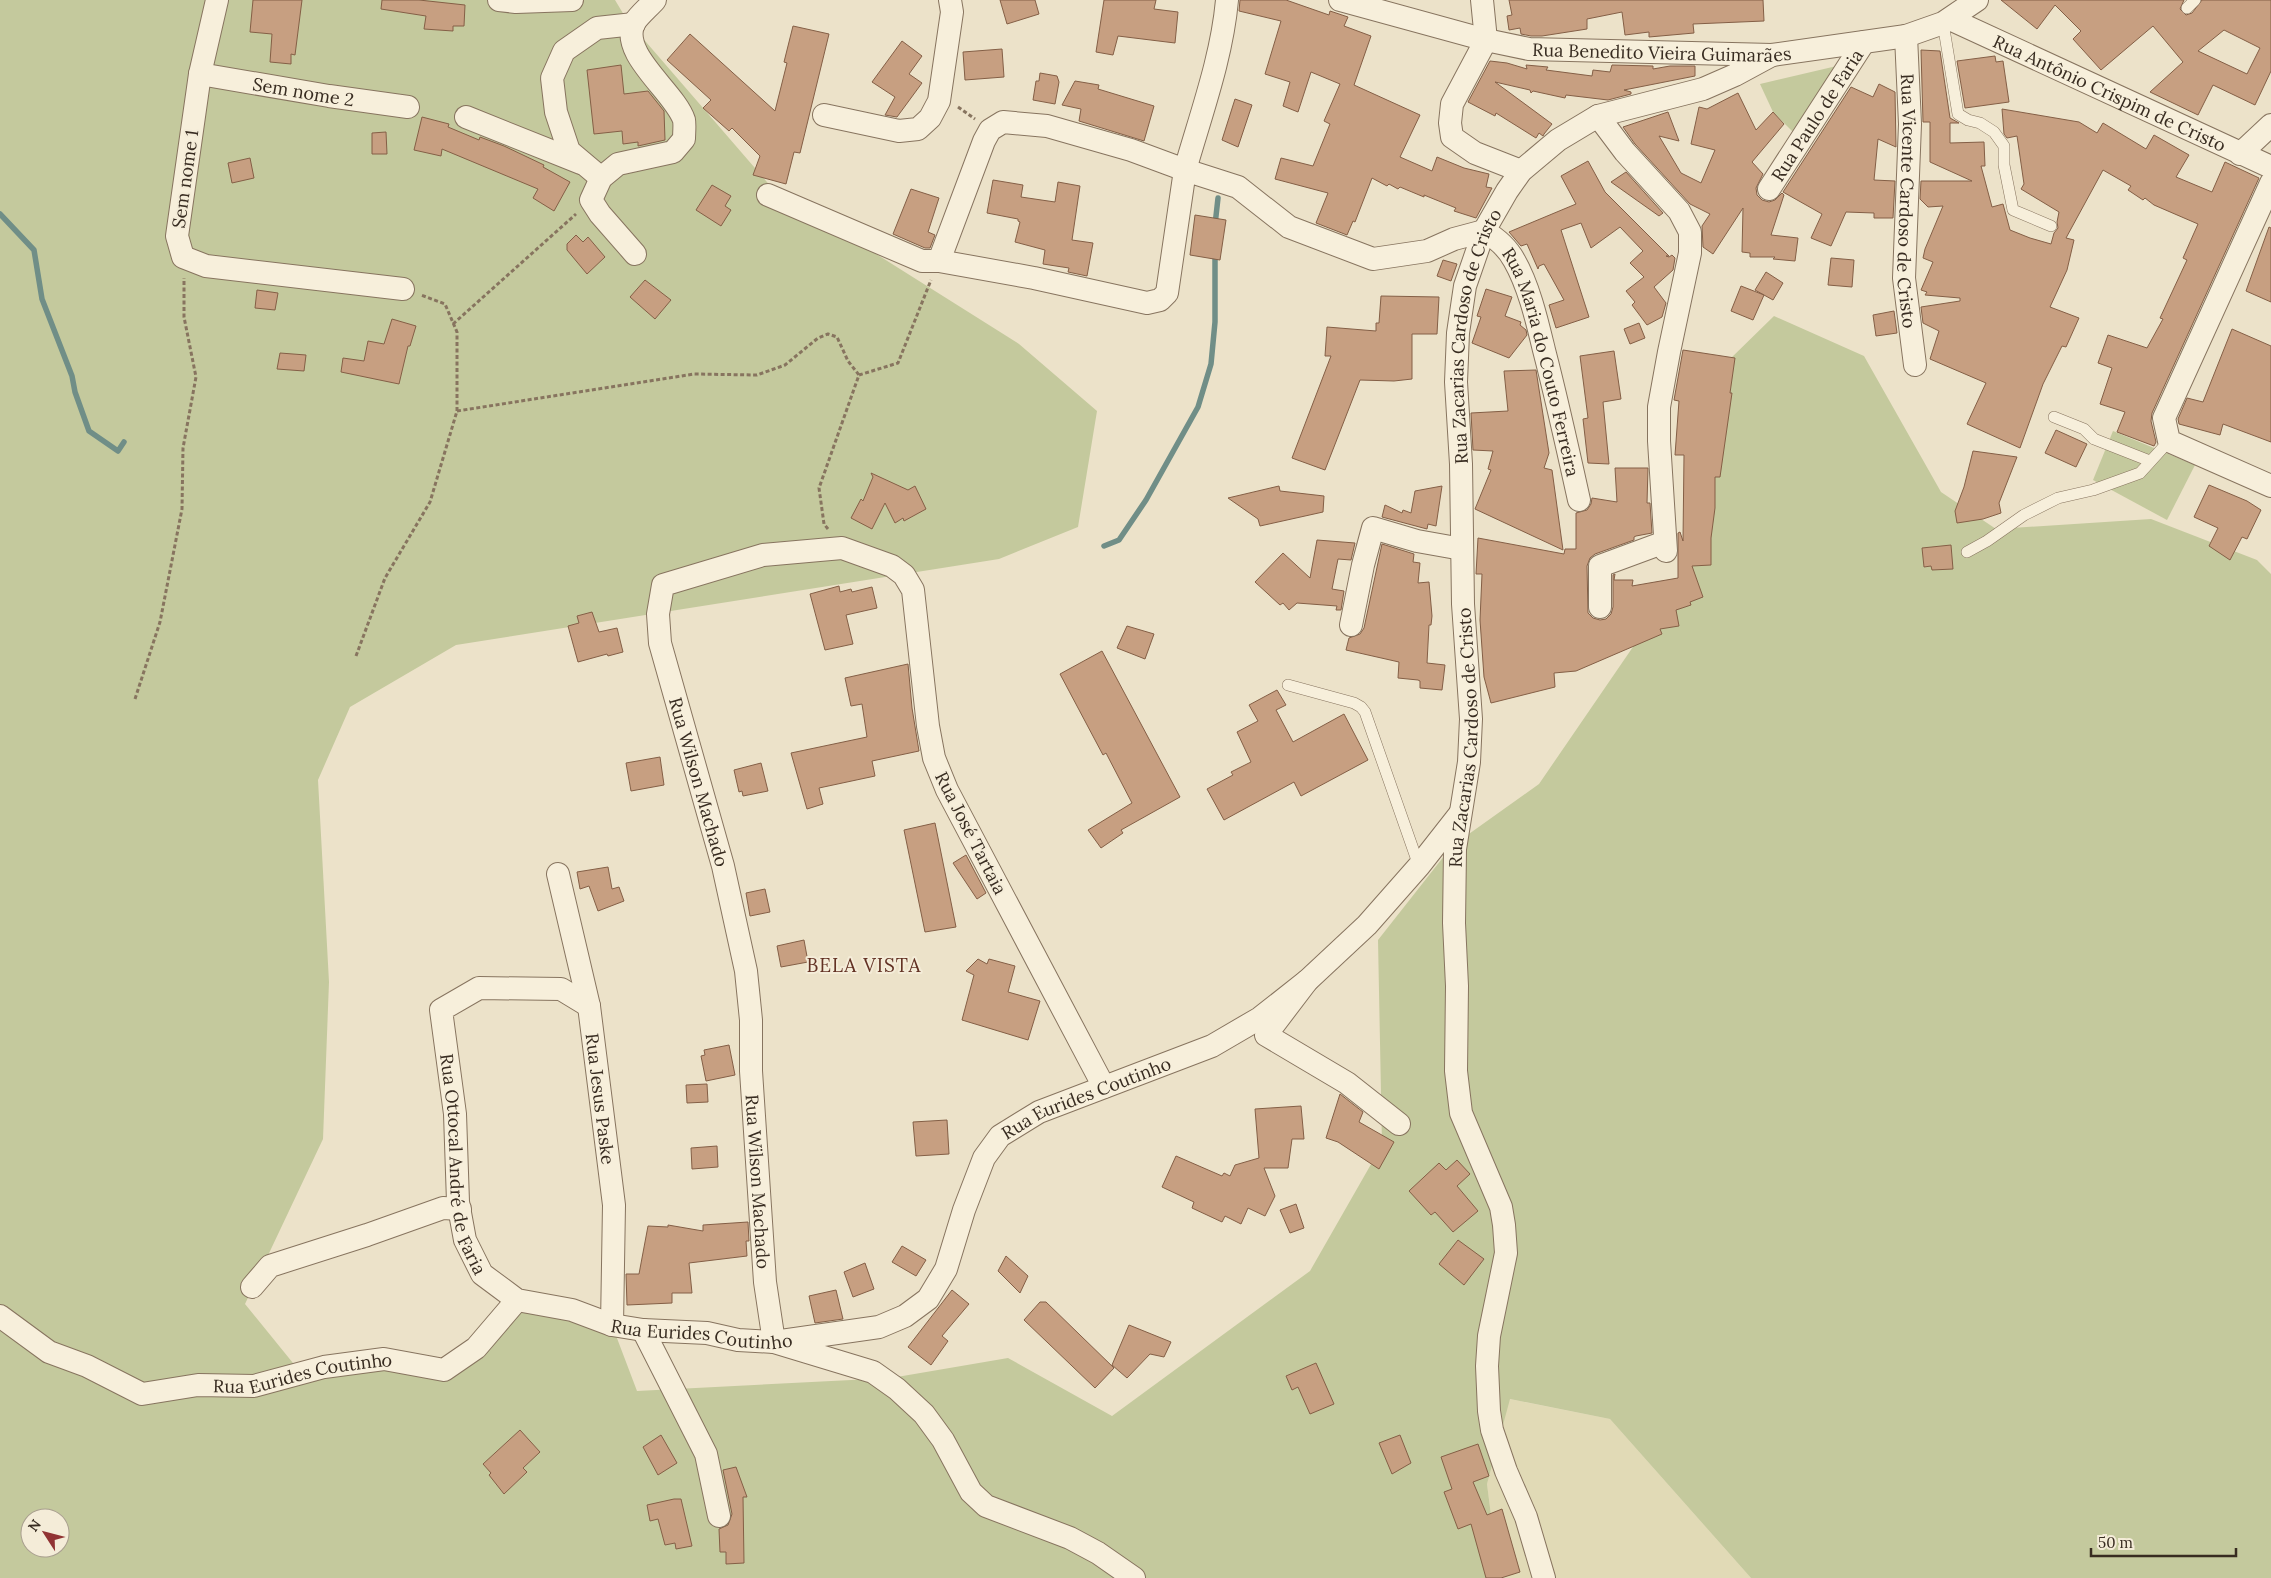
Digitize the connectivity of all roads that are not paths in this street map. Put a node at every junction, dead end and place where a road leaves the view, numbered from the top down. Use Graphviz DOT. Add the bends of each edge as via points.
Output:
graph roads {
  1 [pos="217,0"];
  2 [pos="498,0"];
  3 [pos="572,0"];
  4 [pos="655,0"];
  5 [pos="950,0"];
  6 [pos="1227,0"];
  7 [pos="1340,0"];
  8 [pos="1482,0"];
  9 [pos="1977,0"];
  10 [pos="1946,21"];
  11 [pos="634,24"];
  12 [pos="1906,36"];
  13 [pos="1486,40"];
  14 [pos="1864,42"];
  15 [pos="1772,55"];
  16 [pos="200,74"];
  17 [pos="408,107"];
  18 [pos="824,115"];
  19 [pos="1598,116"];
  20 [pos="466,117"];
  21 [pos="2271,125"];
  22 [pos="2240,154"];
  23 [pos="583,163"];
  24 [pos="2271,167"];
  25 [pos="1185,170"];
  26 [pos="1521,171"];
  27 [pos="601,178"];
  28 [pos="2271,182"];
  29 [pos="1769,189"];
  30 [pos="768,195"];
  31 [pos="2051,226"];
  32 [pos="1484,231"];
  33 [pos="635,254"];
  34 [pos="938,260"];
  35 [pos="403,289"];
  36 [pos="1915,365"];
  37 [pos="2054,417"];
  38 [pos="2169,441"];
  39 [pos="2150,461"];
  40 [pos="2271,486"];
  41 [pos="1579,500"];
  42 [pos="1462,549"];
  43 [pos="1967,552"];
  44 [pos="663,585"];
  45 [pos="1600,607"];
  46 [pos="1351,625"];
  47 [pos="1288,685"];
  48 [pos="1460,814"];
  49 [pos="1419,866"];
  50 [pos="558,874"];
  51 [pos="1307,981"];
  52 [pos="589,1006"];
  53 [pos="1104,1087"];
  54 [pos="1399,1124"];
  55 [pos="460,1209"];
  56 [pos="252,1287"];
  57 [pos="517,1300"];
  58 [pos="0,1316"];
  59 [pos="612,1325"];
  60 [pos="643,1330"];
  61 [pos="774,1342"];
  62 [pos="719,1516"];
  63 [pos="1134,1578"];
  64 [pos="1544,1578"];
  1 -- 16 [label="street, Sem nome 1"];
  2 -- 3 [label="street"];
  4 -- 11 [label="street"];
  5 -- 18 [label="street" via="952,12 939,101 930,118 918,129 899,131"];
  6 -- 25 [label="street" via="1226,18"];
  7 -- 13 [label="street, Rua Benedito Vieira Guimarães"];
  8 -- 13 [label="street"];
  9 -- 10 [label="street, Rua Benedito Vieira Guimarães"];
  10 -- 12 [label="street, Rua Benedito Vieira Guimarães"];
  10 -- 22 [label="street, Rua Antônio Crispim de Cristo"];
  10 -- 31 [label="lane" via="1958,114 1994,132 2004,146 2004,165 2013,210"];
  11 -- 23 [label="street" via="596,28 564,51 552,78 556,112 569,150"];
  11 -- 27 [label="street" via="632,41 640,60 669,93 684,120 684,139 673,152 618,164"];
  12 -- 14 [label="street, Rua Benedito Vieira Guimarães"];
  12 -- 36 [label="street, Rua Vicente Cardoso de Cristo" via="1910,124 1904,278"];
  13 -- 15 [label="street, Rua Benedito Vieira Guimarães" via="1529,49"];
  13 -- 26 [label="street" via="1452,104 1452,137 1475,152"];
  14 -- 15 [label="street, Rua Benedito Vieira Guimarães"];
  14 -- 29 [label="street, Rua Paulo de Faria"];
  15 -- 19 [label="street, Rua Zacarias Cardoso de Cristo" via="1703,89"];
  16 -- 17 [label="street, Sem nome 2"];
  16 -- 35 [label="street, Sem nome 1" via="177,236 183,257 206,266"];
  19 -- 26 [label="street, Rua Zacarias Cardoso de Cristo" via="1558,140"];
  19 -- 45 [label="street" via="1650,181 1679,211 1690,232 1690,253 1659,407 1665,546 1600,566"];
  20 -- 23 [label="street"];
  21 -- 22 [label="street"];
  22 -- 24 [label="street, Rua Antônio Crispim de Cristo"];
  23 -- 27 [label="street"];
  25 -- 32 [label="street, Rua Maria do Couto Ferreira" via="1238,187 1289,227 1373,259 1427,251"];
  25 -- 34 [label="street, Rua Maria do Couto Ferreira" via="1131,150 1047,126 1003,122 990,130"];
  25 -- 34 [label="street" via="1167,292 1160,300 1147,303"];
  26 -- 32 [label="street, Rua Zacarias Cardoso de Cristo"];
  27 -- 33 [label="street" via="591,200"];
  28 -- 38 [label="street" via="2164,418"];
  30 -- 34 [label="street" via="922,262"];
  32 -- 41 [label="street, Rua Maria do Couto Ferreira" via="1497,239 1514,259 1523,282 1538,325"];
  32 -- 42 [label="street, Rua Zacarias Cardoso de Cristo" via="1464,286 1458,332 1456,382"];
  37 -- 39 [label="lane"];
  38 -- 39 [label="lane"];
  38 -- 40 [label="street"];
  39 -- 43 [label="lane" via="2140,473 2093,490 2058,498 2024,514"];
  42 -- 46 [label="street" via="1417,541 1373,528"];
  42 -- 48 [label="street, Rua Zacarias Cardoso de Cristo" via="1471,720 1469,762"];
  44 -- 53 [label="street, Rua José Tartaia" via="762,555 842,548 892,566 904,575 913,590 934,758 954,804"];
  44 -- 61 [label="street, Rua Wilson Machado" via="658,614 660,644 722,866 746,971 765,1282"];
  47 -- 49 [label="lane" via="1354,703 1365,712"];
  48 -- 49 [label="street"];
  48 -- 64 [label="street, Rua Zacarias Cardoso de Cristo" via="1455,849 1456,1071 1461,1113 1501,1207 1506,1253 1489,1336 1489,1411 1492,1430 1526,1517"];
  49 -- 51 [label="street" via="1367,925"];
  50 -- 52 [label="street, Rua Jesus Paske"];
  51 -- 53 [label="street, Rua Eurides Coutinho" via="1260,1018 1212,1046"];
  51 -- 54 [label="street" via="1266,1035 1347,1083"];
  52 -- 55 [label="street, Rua Ottocal André de Faria" via="561,989 478,988 440,1010 455,1114"];
  52 -- 59 [label="street, Rua Jesus Paske" via="614,1205"];
  53 -- 61 [label="street, Rua Eurides Coutinho" via="1039,1112 1000,1136 984,1158 946,1269 928,1299 905,1316 879,1327"];
  55 -- 56 [label="street" via="443,1208 270,1266"];
  55 -- 57 [label="street, Rua Ottocal André de Faria" via="465,1240 482,1274"];
  57 -- 58 [label="street, Rua Eurides Coutinho" via="476,1348 444,1370 384,1359 324,1366 254,1386 198,1385 142,1394 87,1366 49,1352"];
  57 -- 59 [label="street, Rua Eurides Coutinho" via="572,1310"];
  59 -- 60 [label="street, Rua Eurides Coutinho"];
  60 -- 61 [label="street, Rua Eurides Coutinho" via="708,1333 738,1340"];
  60 -- 62 [label="street" via="706,1454"];
  61 -- 63 [label="street" via="873,1372 924,1414 943,1440 971,1492 986,1506 1070,1538"];
}
